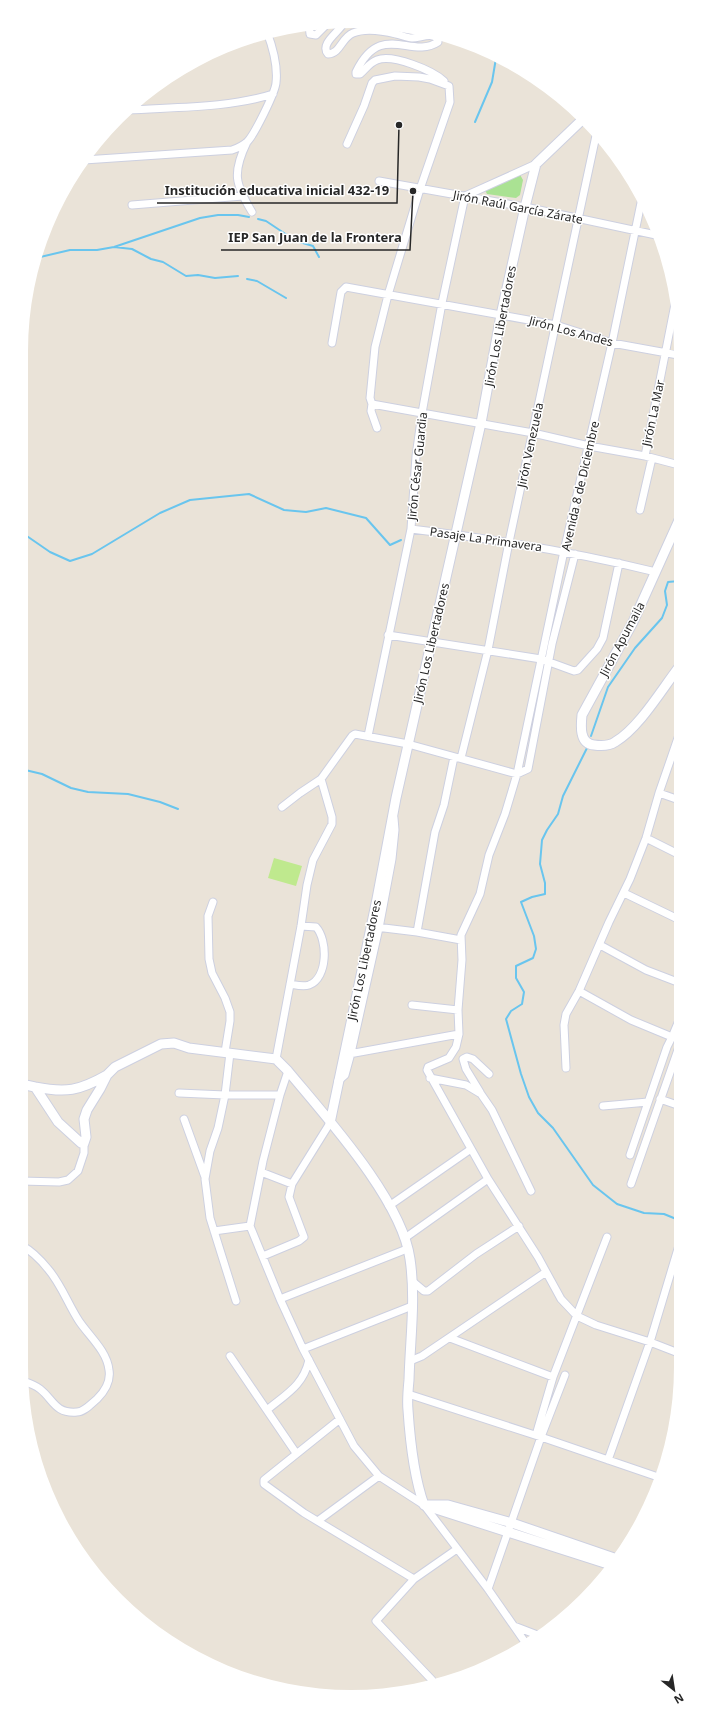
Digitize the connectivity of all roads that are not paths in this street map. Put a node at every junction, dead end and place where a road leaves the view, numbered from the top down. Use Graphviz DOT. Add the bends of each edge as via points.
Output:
graph roads {
  1 [pos="340,29"];
  2 [pos="320,30"];
  3 [pos="310,31"];
  4 [pos="423,36"];
  5 [pos="268,39"];
  6 [pos="438,40"];
  7 [pos="449,86"];
  8 [pos="273,94"];
  9 [pos="137,109"];
  10 [pos="579,123"];
  11 [pos="595,139"];
  12 [pos="248,140"];
  13 [pos="347,144"];
  14 [pos="91,160"];
  15 [pos="536,164"];
  16 [pos="379,181"];
  17 [pos="420,189"];
  18 [pos="243,196"];
  19 [pos="465,196"];
  20 [pos="132,205"];
  21 [pos="525,207"];
  22 [pos="640,207"];
  23 [pos="252,212"];
  24 [pos="578,218"];
  25 [pos="636,231"];
  26 [pos="652,233"];
  27 [pos="388,295"];
  28 [pos="442,303"];
  29 [pos="501,314"];
  30 [pos="672,320"];
  31 [pos="556,325"];
  32 [pos="332,343"];
  33 [pos="612,343"];
  34 [pos="666,353"];
  35 [pos="674,354"];
  36 [pos="371,401"];
  37 [pos="422,413"];
  38 [pos="481,423"];
  39 [pos="377,428"];
  40 [pos="533,433"];
  41 [pos="589,446"];
  42 [pos="648,457"];
  43 [pos="674,464"];
  44 [pos="640,510"];
  45 [pos="411,529"];
  46 [pos="674,531"];
  47 [pos="456,534"];
  48 [pos="509,542"];
  49 [pos="564,551"];
  50 [pos="575,554"];
  51 [pos="619,563"];
  52 [pos="656,572"];
  53 [pos="388,635"];
  54 [pos="431,640"];
  55 [pos="488,650"];
  56 [pos="541,659"];
  57 [pos="550,662"];
  58 [pos="674,673"];
  59 [pos="368,736"];
  60 [pos="408,744"];
  61 [pos="674,752"];
  62 [pos="458,757"];
  63 [pos="517,774"];
  64 [pos="321,779"];
  65 [pos="659,793"];
  66 [pos="674,798"];
  67 [pos="282,807"];
  68 [pos="646,838"];
  69 [pos="674,852"];
  70 [pos="624,893"];
  71 [pos="212,902"];
  72 [pos="674,917"];
  73 [pos="301,926"];
  74 [pos="375,927"];
  75 [pos="417,932"];
  76 [pos="461,940"];
  77 [pos="600,945"];
  78 [pos="674,981"];
  79 [pos="290,984"];
  80 [pos="579,991"];
  81 [pos="412,1005"];
  82 [pos="458,1010"];
  83 [pos="674,1032"];
  84 [pos="459,1034"];
  85 [pos="672,1037"];
  86 [pos="227,1053"];
  87 [pos="348,1054"];
  88 [pos="276,1059"];
  89 [pos="674,1060"];
  90 [pos="566,1068"];
  91 [pos="288,1071"];
  92 [pos="489,1074"];
  93 [pos="107,1075"];
  94 [pos="430,1078"];
  95 [pos="28,1086"];
  96 [pos="35,1087"];
  97 [pos="179,1092"];
  98 [pos="481,1094"];
  99 [pos="225,1095"];
  100 [pos="280,1095"];
  101 [pos="660,1099"];
  102 [pos="648,1102"];
  103 [pos="674,1104"];
  104 [pos="603,1106"];
  105 [pos="184,1119"];
  106 [pos="330,1123"];
  107 [pos="84,1143"];
  108 [pos="471,1149"];
  109 [pos="630,1155"];
  110 [pos="261,1172"];
  111 [pos="205,1179"];
  112 [pos="488,1179"];
  113 [pos="28,1181"];
  114 [pos="292,1184"];
  115 [pos="631,1184"];
  116 [pos="531,1190"];
  117 [pos="389,1206"];
  118 [pos="250,1226"];
  119 [pos="519,1226"];
  120 [pos="214,1231"];
  121 [pos="405,1238"];
  122 [pos="607,1238"];
  123 [pos="28,1249"];
  124 [pos="408,1249"];
  125 [pos="262,1256"];
  126 [pos="674,1262"];
  127 [pos="546,1272"];
  128 [pos="412,1281"];
  129 [pos="280,1300"];
  130 [pos="236,1301"];
  131 [pos="412,1306"];
  132 [pos="577,1316"];
  133 [pos="450,1338"];
  134 [pos="650,1342"];
  135 [pos="303,1349"];
  136 [pos="674,1351"];
  137 [pos="230,1356"];
  138 [pos="309,1360"];
  139 [pos="410,1361"];
  140 [pos="565,1375"];
  141 [pos="553,1377"];
  142 [pos="29,1384"];
  143 [pos="408,1394"];
  144 [pos="267,1410"];
  145 [pos="340,1419"];
  146 [pos="538,1436"];
  147 [pos="296,1453"];
  148 [pos="608,1460"];
  149 [pos="379,1476"];
  150 [pos="655,1476"];
  151 [pos="424,1505"];
  152 [pos="319,1520"];
  153 [pos="512,1523"];
  154 [pos="507,1532"];
  155 [pos="536,1536"];
  156 [pos="457,1550"];
  157 [pos="612,1557"];
  158 [pos="607,1563"];
  159 [pos="414,1579"];
  160 [pos="488,1589"];
  161 [pos="514,1626"];
  162 [pos="533,1633"];
  163 [pos="524,1640"];
  164 [pos="432,1680"];
  1 -- 4 [label="street" via="330,39 326,48 328,54 336,51 342,40 355,32 382,31 411,38"];
  2 -- 3 [label="street" via="316,34 310,34"];
  5 -- 8 [label="street" via="275,61 276,80"];
  6 -- 7 [label="street" via="436,44 427,46 394,43 380,46 364,58 356,74 360,74 370,63 387,58 436,74"];
  7 -- 13 [label="street" via="419,77 395,76 375,80"];
  7 -- 17 [label="street" via="450,102"];
  8 -- 9 [label="street" via="256,100"];
  8 -- 12 [label="street"];
  10 -- 15 [label="street"];
  11 -- 24 [label="street, Jirón Venezuela"];
  12 -- 14 [label="street" via="232,150"];
  12 -- 18 [label="street" via="237,171"];
  15 -- 19 [label="street"];
  15 -- 21 [label="street, Jirón Los Libertadores"];
  16 -- 17 [label="street, Jirón Raúl García Zárate"];
  17 -- 19 [label="street, Jirón Raúl García Zárate"];
  17 -- 27 [label="street"];
  18 -- 20 [label="street"];
  18 -- 23 [label="street"];
  19 -- 21 [label="street, Jirón Raúl García Zárate"];
  19 -- 28 [label="street, Jirón César Guardia"];
  21 -- 24 [label="street, Jirón Raúl García Zárate"];
  21 -- 29 [label="street, Jirón Los Libertadores"];
  22 -- 25 [label="street, Avenida 8 de Diciembre"];
  24 -- 25 [label="street, Jirón Raúl García Zárate"];
  24 -- 31 [label="street, Jirón Venezuela"];
  25 -- 26 [label="street, Jirón Raúl García Zárate"];
  25 -- 33 [label="street, Avenida 8 de Diciembre"];
  27 -- 28 [label="street, Jirón Los Andes"];
  27 -- 32 [label="street, Jirón Los Andes" via="346,287 342,292"];
  27 -- 36 [label="street" via="375,347"];
  28 -- 29 [label="street, Jirón Los Andes"];
  28 -- 37 [label="street, Jirón César Guardia"];
  29 -- 31 [label="street, Jirón Los Andes"];
  29 -- 38 [label="street, Jirón Los Libertadores"];
  30 -- 34 [label="street, Jirón La Mar"];
  31 -- 33 [label="street, Jirón Los Andes"];
  31 -- 40 [label="street, Jirón Venezuela"];
  33 -- 34 [label="street, Jirón Los Andes"];
  33 -- 41 [label="street, Avenida 8 de Diciembre"];
  34 -- 35 [label="street, Jirón Los Andes"];
  34 -- 42 [label="street, Jirón La Mar"];
  36 -- 37 [label="street"];
  36 -- 39 [label="street" via="371,411"];
  37 -- 38 [label="street"];
  37 -- 45 [label="street, Jirón César Guardia"];
  38 -- 40 [label="street"];
  38 -- 47 [label="street, Jirón Los Libertadores"];
  40 -- 41 [label="street"];
  40 -- 48 [label="street, Jirón Venezuela"];
  41 -- 42 [label="street"];
  41 -- 49 [label="street, Avenida 8 de Diciembre"];
  42 -- 43 [label="street"];
  42 -- 44 [label="street, Jirón La Mar"];
  45 -- 47 [label="street, Pasaje La Primavera"];
  45 -- 53 [label="street, Jirón César Guardia"];
  46 -- 52 [label="street, Jirón Apumaila"];
  47 -- 48 [label="street, Pasaje La Primavera"];
  47 -- 54 [label="street, Jirón Los Libertadores"];
  48 -- 49 [label="street, Pasaje La Primavera"];
  48 -- 55 [label="street, Jirón Venezuela"];
  49 -- 50 [label="street, Pasaje La Primavera"];
  49 -- 56 [label="street, Avenida 8 de Diciembre"];
  50 -- 51 [label="street, Pasaje La Primavera"];
  50 -- 57 [label="street" via="552,644"];
  51 -- 52 [label="street, Pasaje La Primavera"];
  51 -- 57 [label="street" via="603,638 597,649 578,670 574,671"];
  52 -- 58 [label="street, Jirón Apumaila" via="633,622 582,715 581,728 586,742 603,746 614,743 626,735"];
  53 -- 54 [label="street"];
  53 -- 59 [label="street, Jirón César Guardia"];
  54 -- 55 [label="street"];
  54 -- 60 [label="street, Jirón Los Libertadores"];
  55 -- 56 [label="street"];
  55 -- 62 [label="street, Jirón Venezuela"];
  56 -- 57 [label="street"];
  56 -- 63 [label="street, Avenida 8 de Diciembre"];
  57 -- 63 [label="street" via="529,767"];
  59 -- 60 [label="street"];
  59 -- 64 [label="street" via="352,736"];
  60 -- 62 [label="street"];
  60 -- 74 [label="street, Jirón Los Libertadores" via="394,810"];
  61 -- 65 [label="street"];
  62 -- 63 [label="street"];
  62 -- 75 [label="street, Jirón Venezuela" via="435,832"];
  63 -- 76 [label="street, Avenida 8 de Diciembre" via="489,855 480,894"];
  64 -- 67 [label="street"];
  64 -- 73 [label="street" via="332,824 313,860"];
  65 -- 66 [label="street"];
  65 -- 68 [label="street"];
  68 -- 69 [label="street"];
  68 -- 70 [label="street"];
  70 -- 72 [label="street"];
  70 -- 77 [label="street"];
  71 -- 86 [label="street" via="208,916 209,959 212,974 230,1012"];
  73 -- 79 [label="street"];
  73 -- 79 [label="street" via="316,927 322,933 324,944 321,974 318,980 308,986"];
  74 -- 75 [label="street"];
  74 -- 87 [label="street, Jirón Los Libertadores"];
  75 -- 76 [label="street"];
  76 -- 82 [label="street"];
  77 -- 78 [label="street" via="646,970"];
  77 -- 80 [label="street"];
  79 -- 88 [label="street"];
  80 -- 85 [label="street" via="631,1020"];
  80 -- 90 [label="street" via="566,1014 564,1025"];
  81 -- 82 [label="street"];
  82 -- 84 [label="street"];
  83 -- 85 [label="street"];
  84 -- 87 [label="street"];
  84 -- 94 [label="street" via="456,1047 449,1058 428,1067"];
  85 -- 102 [label="street"];
  86 -- 88 [label="street"];
  86 -- 93 [label="street" via="189,1048 174,1043 161,1044 115,1067"];
  86 -- 99 [label="street"];
  87 -- 106 [label="street, Jirón Los Libertadores" via="338,1081"];
  88 -- 91 [label="street"];
  89 -- 101 [label="street"];
  91 -- 100 [label="street"];
  91 -- 106 [label="street"];
  92 -- 98 [label="street" via="473,1060 466,1057 463,1059"];
  93 -- 96 [label="street" via="77,1089 50,1090"];
  93 -- 107 [label="street" via="87,1110 84,1119"];
  94 -- 98 [label="street" via="466,1085"];
  94 -- 108 [label="street"];
  95 -- 96 [label="street"];
  96 -- 107 [label="street" via="58,1122"];
  97 -- 99 [label="street"];
  98 -- 116 [label="street" via="492,1110"];
  99 -- 100 [label="street"];
  99 -- 111 [label="street"];
  100 -- 110 [label="street"];
  101 -- 103 [label="street"];
  101 -- 115 [label="street"];
  102 -- 104 [label="street"];
  102 -- 109 [label="street"];
  105 -- 111 [label="street"];
  106 -- 114 [label="street"];
  106 -- 117 [label="street" via="360,1161"];
  107 -- 113 [label="street" via="84,1153 78,1171 68,1180"];
  108 -- 112 [label="street"];
  108 -- 117 [label="street"];
  110 -- 114 [label="street"];
  110 -- 118 [label="street"];
  111 -- 120 [label="street"];
  112 -- 119 [label="street"];
  112 -- 121 [label="street"];
  114 -- 125 [label="street" via="289,1197 304,1233 303,1239"];
  117 -- 121 [label="street"];
  118 -- 120 [label="street"];
  118 -- 125 [label="street"];
  119 -- 127 [label="street"];
  119 -- 128 [label="street" via="476,1254 428,1291 424,1291"];
  120 -- 130 [label="street"];
  121 -- 124 [label="street"];
  122 -- 132 [label="street"];
  123 -- 142 [label="street" via="50,1270 79,1321 107,1361 110,1379 91,1404 76,1412 59,1408 40,1389"];
  124 -- 128 [label="street"];
  124 -- 129 [label="street"];
  125 -- 129 [label="street"];
  126 -- 134 [label="street"];
  127 -- 132 [label="street" via="561,1299"];
  127 -- 133 [label="street"];
  128 -- 131 [label="street"];
  129 -- 135 [label="street"];
  131 -- 135 [label="street"];
  131 -- 139 [label="street"];
  132 -- 134 [label="street" via="596,1325"];
  132 -- 141 [label="street"];
  133 -- 139 [label="street"];
  133 -- 141 [label="street"];
  134 -- 136 [label="street"];
  134 -- 148 [label="street"];
  135 -- 138 [label="street"];
  137 -- 144 [label="street"];
  138 -- 144 [label="street" via="302,1379"];
  138 -- 145 [label="street"];
  139 -- 143 [label="street"];
  140 -- 146 [label="street"];
  141 -- 146 [label="street"];
  143 -- 146 [label="street"];
  143 -- 151 [label="street" via="416,1478"];
  144 -- 147 [label="street"];
  145 -- 147 [label="street"];
  145 -- 149 [label="street" via="354,1446"];
  146 -- 148 [label="street"];
  146 -- 153 [label="street"];
  147 -- 152 [label="street" via="264,1480 264,1484 304,1513"];
  148 -- 150 [label="street"];
  149 -- 151 [label="street"];
  149 -- 152 [label="street"];
  151 -- 153 [label="street" via="448,1506"];
  151 -- 154 [label="street"];
  151 -- 156 [label="street"];
  152 -- 159 [label="street"];
  153 -- 154 [label="street"];
  153 -- 155 [label="street"];
  154 -- 155 [label="street"];
  154 -- 160 [label="street"];
  155 -- 157 [label="street"];
  155 -- 158 [label="street"];
  156 -- 159 [label="street"];
  156 -- 160 [label="street"];
  159 -- 164 [label="street" via="376,1622"];
  160 -- 161 [label="street"];
  161 -- 162 [label="street"];
  161 -- 163 [label="street"];
}
